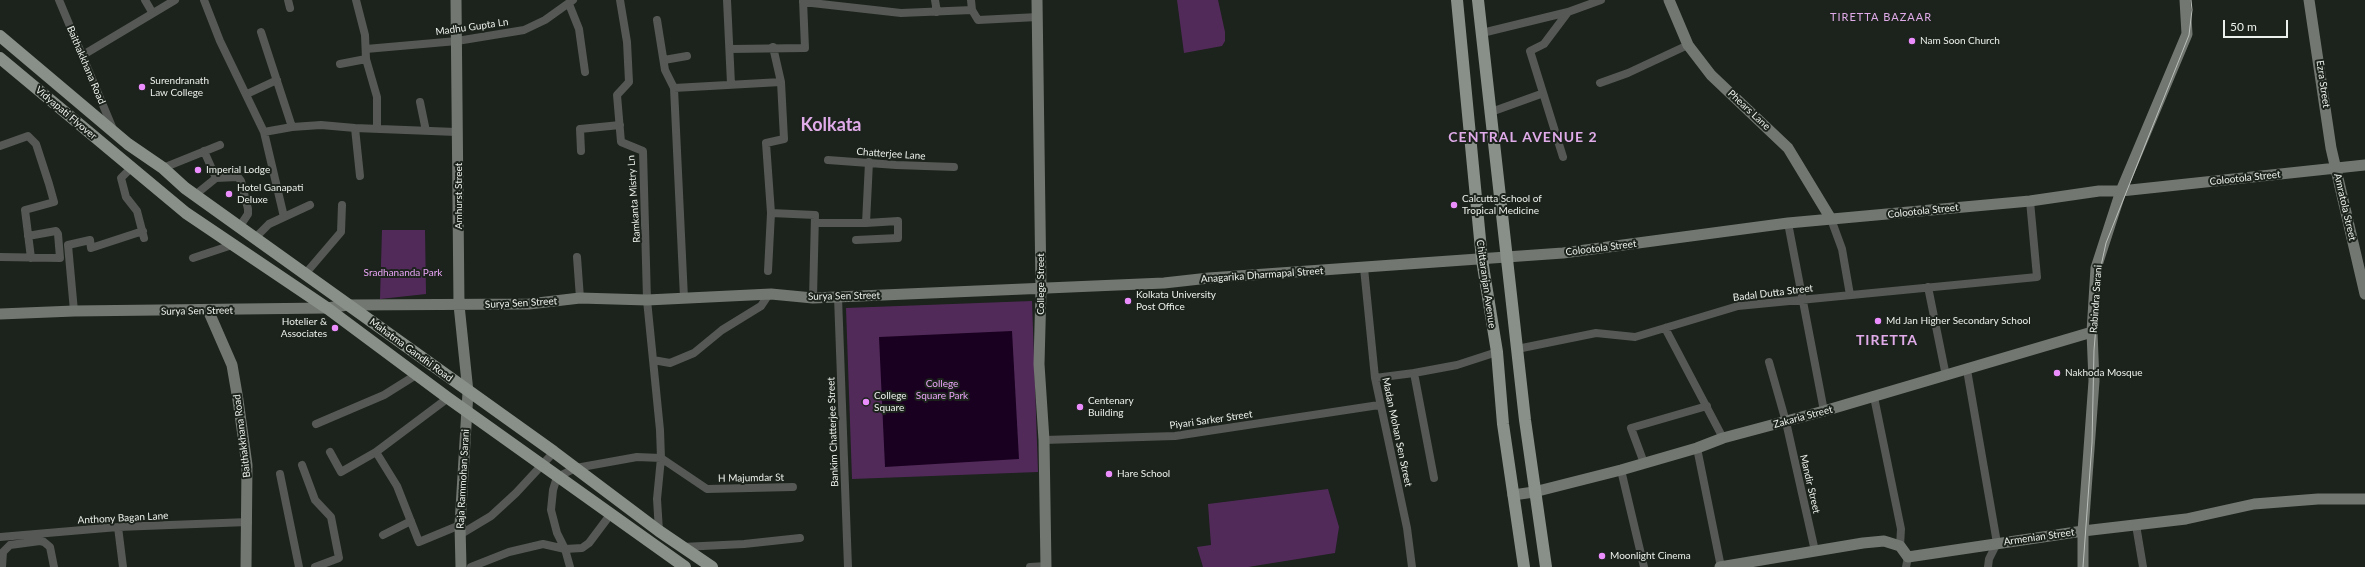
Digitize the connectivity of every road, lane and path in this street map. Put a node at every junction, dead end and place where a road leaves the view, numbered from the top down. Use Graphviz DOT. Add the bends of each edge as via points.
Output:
graph roads {
  1 [pos="59,0"];
  2 [pos="146,0"];
  3 [pos="175,0"];
  4 [pos="204,0"];
  5 [pos="356,0"];
  6 [pos="456,0"];
  7 [pos="620,0"];
  8 [pos="727,0"];
  9 [pos="935,0"];
  10 [pos="971,0"];
  11 [pos="1037,0"];
  12 [pos="1457,0"];
  13 [pos="1478,0"];
  14 [pos="1601,0"];
  15 [pos="1669,0"];
  16 [pos="2185,0"];
  17 [pos="2309,0"];
  18 [pos="803,1"];
  19 [pos="571,2"];
  20 [pos="972,10"];
  21 [pos="152,12"];
  22 [pos="937,12"];
  23 [pos="1568,12"];
  24 [pos="1038,17"];
  25 [pos="657,20"];
  26 [pos="261,32"];
  27 [pos="1482,33"];
  28 [pos="0,36"];
  29 [pos="457,41"];
  30 [pos="1688,46"];
  31 [pos="773,47"];
  32 [pos="366,49"];
  33 [pos="730,49"];
  34 [pos="83,55"];
  35 [pos="687,56"];
  36 [pos="0,58"];
  37 [pos="366,59"];
  38 [pos="664,60"];
  39 [pos="340,64"];
  40 [pos="585,72"];
  41 [pos="278,80"];
  42 [pos="781,82"];
  43 [pos="1600,83"];
  44 [pos="731,84"];
  45 [pos="674,88"];
  46 [pos="248,94"];
  47 [pos="1542,94"];
  48 [pos="420,102"];
  49 [pos="1491,112"];
  50 [pos="620,125"];
  51 [pos="292,127"];
  52 [pos="355,128"];
  53 [pos="378,129"];
  54 [pos="113,130"];
  55 [pos="426,131"];
  56 [pos="264,132"];
  57 [pos="456,132"];
  58 [pos="220,145"];
  59 [pos="0,146"];
  60 [pos="582,151"];
  61 [pos="204,152"];
  62 [pos="1563,157"];
  63 [pos="828,160"];
  64 [pos="869,162"];
  65 [pos="2365,166"];
  66 [pos="954,167"];
  67 [pos="131,168"];
  68 [pos="163,168"];
  69 [pos="2336,168"];
  70 [pos="360,176"];
  71 [pos="216,178"];
  72 [pos="2121,191"];
  73 [pos="195,195"];
  74 [pos="2030,201"];
  75 [pos="342,204"];
  76 [pos="310,205"];
  77 [pos="771,213"];
  78 [pos="284,217"];
  79 [pos="1831,219"];
  80 [pos="815,223"];
  81 [pos="866,223"];
  82 [pos="1788,223"];
  83 [pos="240,226"];
  84 [pos="28,236"];
  85 [pos="256,238"];
  86 [pos="856,240"];
  87 [pos="235,244"];
  88 [pos="0,257"];
  89 [pos="577,257"];
  90 [pos="31,258"];
  91 [pos="193,258"];
  92 [pos="1506,258"];
  93 [pos="1482,260"];
  94 [pos="1364,268"];
  95 [pos="768,271"];
  96 [pos="306,273"];
  97 [pos="1928,287"];
  98 [pos="1041,289"];
  99 [pos="769,294"];
  100 [pos="2365,294"];
  101 [pos="1850,295"];
  102 [pos="838,297"];
  103 [pos="580,298"];
  104 [pos="684,298"];
  105 [pos="813,298"];
  106 [pos="1804,298"];
  107 [pos="647,300"];
  108 [pos="348,305"];
  109 [pos="459,305"];
  110 [pos="327,308"];
  111 [pos="208,310"];
  112 [pos="74,311"];
  113 [pos="0,314"];
  114 [pos="1665,328"];
  115 [pos="2092,332"];
  116 [pos="1517,349"];
  117 [pos="1497,352"];
  118 [pos="654,360"];
  119 [pos="1769,362"];
  120 [pos="1967,370"];
  121 [pos="1414,373"];
  122 [pos="416,375"];
  123 [pos="1946,376"];
  124 [pos="1374,378"];
  125 [pos="468,392"];
  126 [pos="1874,397"];
  127 [pos="448,398"];
  128 [pos="1379,405"];
  129 [pos="1707,406"];
  130 [pos="467,411"];
  131 [pos="1824,411"];
  132 [pos="1786,422"];
  133 [pos="316,424"];
  134 [pos="1723,438"];
  135 [pos="1044,440"];
  136 [pos="1697,448"];
  137 [pos="330,452"];
  138 [pos="376,452"];
  139 [pos="554,452"];
  140 [pos="661,458"];
  141 [pos="1644,463"];
  142 [pos="302,464"];
  143 [pos="542,465"];
  144 [pos="576,468"];
  145 [pos="1621,470"];
  146 [pos="280,474"];
  147 [pos="557,477"];
  148 [pos="1434,478"];
  149 [pos="793,487"];
  150 [pos="1534,492"];
  151 [pos="1513,495"];
  152 [pos="2365,499"];
  153 [pos="610,515"];
  154 [pos="411,521"];
  155 [pos="248,522"];
  156 [pos="2136,525"];
  157 [pos="118,528"];
  158 [pos="460,529"];
  159 [pos="658,531"];
  160 [pos="2083,531"];
  161 [pos="383,535"];
  162 [pos="0,537"];
  163 [pos="800,538"];
  164 [pos="1997,543"];
  165 [pos="1900,546"];
  166 [pos="681,547"];
  167 [pos="565,549"];
  168 [pos="1815,551"];
  169 [pos="1907,562"];
  170 [pos="676,563"];
  171 [pos="325,565"];
  172 [pos="2,567"];
  173 [pos="54,567"];
  174 [pos="123,567"];
  175 [pos="246,567"];
  176 [pos="299,567"];
  177 [pos="315,567"];
  178 [pos="461,567"];
  179 [pos="471,567"];
  180 [pos="570,567"];
  181 [pos="686,567"];
  182 [pos="712,567"];
  183 [pos="848,567"];
  184 [pos="1030,567"];
  185 [pos="1046,567"];
  186 [pos="1412,567"];
  187 [pos="1524,567"];
  188 [pos="1546,567"];
  189 [pos="1644,567"];
  190 [pos="1720,567"];
  191 [pos="1988,567"];
  192 [pos="2083,567"];
  193 [pos="2143,567"];
  1 -- 34 [label="street, Baithakkhana Road"];
  2 -- 21 [label="street"];
  3 -- 21 [label="street"];
  4 -- 46 [label="street" via="220,40"];
  5 -- 32 [label="street"];
  6 -- 29 [label="main road, Amhurst Street"];
  7 -- 50 [label="street, Ramkanta Mistry Ln" via="627,42 629,82 617,95"];
  8 -- 33 [label="street"];
  9 -- 22 [label="street"];
  10 -- 20 [label="street"];
  11 -- 24 [label="main road, College Street"];
  12 -- 93 [label="main road, Chittaranjan Avenue"];
  13 -- 27 [label="main road"];
  14 -- 23 [label="street"];
  15 -- 30 [label="main road, Phears Lane"];
  16 -- 72 [label="main road, Rabindra Sarani" via="2187,34"];
  17 -- 69 [label="main road, Ezra Street"];
  18 -- 22 [label="street" via="901,13"];
  18 -- 31 [label="street" via="805,48"];
  19 -- 29 [label="street, Madhu Gupta Ln" via="545,20 524,30"];
  19 -- 40 [label="street" via="579,29"];
  20 -- 22 [label="street"];
  20 -- 24 [label="street" via="978,20"];
  21 -- 34 [label="street"];
  23 -- 27 [label="street"];
  23 -- 47 [label="street" via="1544,44 1530,51"];
  24 -- 98 [label="main road, College Street"];
  25 -- 38 [label="street"];
  26 -- 41 [label="street"];
  27 -- 49 [label="main road"];
  28 -- 54 [label="main road, Vidyapati Flyover"];
  29 -- 32 [label="street, Madhu Gupta Ln"];
  29 -- 57 [label="main road, Amhurst Street"];
  30 -- 43 [label="street"];
  30 -- 79 [label="main road, Phears Lane" via="1711,75 1788,148"];
  31 -- 33 [label="street"];
  31 -- 42 [label="street"];
  32 -- 37 [label="street"];
  33 -- 44 [label="street"];
  34 -- 54 [label="street, Baithakkhana Road"];
  35 -- 38 [label="street"];
  36 -- 67 [label="main road, Vidyapati Flyover"];
  37 -- 39 [label="street"];
  37 -- 53 [label="street" via="377,97"];
  38 -- 45 [label="street" via="665,70"];
  41 -- 46 [label="street"];
  41 -- 51 [label="street"];
  42 -- 44 [label="street"];
  42 -- 77 [label="street" via="784,139 766,143"];
  44 -- 45 [label="street"];
  45 -- 104 [label="street"];
  46 -- 56 [label="street"];
  47 -- 49 [label="street"];
  47 -- 62 [label="street"];
  48 -- 55 [label="street"];
  49 -- 92 [label="main road"];
  50 -- 60 [label="street" via="580,129"];
  50 -- 107 [label="street, Ramkanta Mistry Ln" via="621,142 643,151"];
  51 -- 52 [label="street" via="321,125"];
  51 -- 56 [label="street"];
  52 -- 53 [label="street"];
  52 -- 70 [label="street"];
  53 -- 55 [label="street"];
  54 -- 68 [label="main road, Mahatma Gandhi Road" via="143,156"];
  55 -- 57 [label="street"];
  56 -- 78 [label="street"];
  57 -- 109 [label="main road, Amhurst Street"];
  58 -- 61 [label="street"];
  59 -- 84 [label="street" via="28,136 36,144 54,202 25,210"];
  61 -- 68 [label="street"];
  61 -- 71 [label="street"];
  63 -- 64 [label="street, Chatterjee Lane"];
  64 -- 66 [label="street, Chatterjee Lane"];
  64 -- 81 [label="street"];
  65 -- 69 [label="main road, Colootola Street"];
  67 -- 87 [label="main road, Vidyapati Flyover" via="186,213"];
  67 -- 112 [label="street" via="121,178 126,197 137,211 144,235 91,248 90,240 68,245"];
  68 -- 73 [label="main road, Mahatma Gandhi Road"];
  69 -- 72 [label="main road, Colootola Street"];
  69 -- 100 [label="main road, Amratola Street"];
  71 -- 73 [label="street"];
  71 -- 83 [label="street" via="238,177 241,180 248,214"];
  72 -- 74 [label="main road, Colootola Street" via="2099,191"];
  72 -- 115 [label="main road, Rabindra Sarani" via="2096,268"];
  73 -- 83 [label="main road, Mahatma Gandhi Road"];
  74 -- 79 [label="main road, Colootola Street"];
  74 -- 97 [label="street, Badal Dutta Street" via="2037,278"];
  75 -- 96 [label="street" via="341,232"];
  76 -- 78 [label="street"];
  77 -- 80 [label="street" via="815,215"];
  77 -- 95 [label="street"];
  78 -- 85 [label="street" via="268,224"];
  79 -- 82 [label="main road, Colootola Street"];
  79 -- 101 [label="street" via="1842,249"];
  80 -- 81 [label="street"];
  80 -- 105 [label="street"];
  81 -- 86 [label="street" via="898,221 898,238"];
  82 -- 92 [label="main road, Colootola Street" via="1563,253"];
  82 -- 106 [label="street"];
  83 -- 85 [label="main road, Mahatma Gandhi Road"];
  84 -- 90 [label="street"];
  84 -- 90 [label="street" via="56,231 58,234 60,258"];
  85 -- 96 [label="main road, Mahatma Gandhi Road"];
  87 -- 91 [label="street"];
  87 -- 110 [label="main road, Vidyapati Flyover"];
  88 -- 90 [label="street"];
  89 -- 103 [label="street"];
  92 -- 93 [label="main road, Colootola Street"];
  92 -- 116 [label="main road"];
  93 -- 94 [label="main road, Anagarika Dharmapal Street"];
  93 -- 117 [label="main road, Chittaranjan Avenue"];
  94 -- 98 [label="main road, Anagarika Dharmapal Street"];
  94 -- 124 [label="street, Madan Mohan Sen Street"];
  96 -- 108 [label="main road, Mahatma Gandhi Road"];
  97 -- 101 [label="street, Badal Dutta Street"];
  97 -- 123 [label="street"];
  98 -- 102 [label="main road, Surya Sen Street"];
  98 -- 135 [label="main road, College Street" via="1039,364"];
  99 -- 104 [label="main road, Surya Sen Street"];
  99 -- 105 [label="main road, Surya Sen Street"];
  99 -- 118 [label="street" via="761,306 722,330 694,353 670,363"];
  101 -- 106 [label="street, Badal Dutta Street"];
  102 -- 105 [label="main road, Surya Sen Street"];
  102 -- 183 [label="street, Bankim Chatterjee Street"];
  103 -- 107 [label="main road, Surya Sen Street"];
  103 -- 109 [label="main road, Surya Sen Street" via="529,304"];
  104 -- 107 [label="main road, Surya Sen Street"];
  106 -- 114 [label="street, Badal Dutta Street" via="1738,306"];
  106 -- 131 [label="street"];
  107 -- 118 [label="street"];
  108 -- 109 [label="main road, Surya Sen Street"];
  108 -- 110 [label="main road, Surya Sen Street"];
  108 -- 125 [label="main road, Mahatma Gandhi Road"];
  109 -- 125 [label="main road, Amhurst Street"];
  110 -- 111 [label="main road, Surya Sen Street"];
  110 -- 122 [label="main road, Vidyapati Flyover"];
  111 -- 112 [label="main road, Surya Sen Street"];
  111 -- 155 [label="main road, Baithakkhana Road" via="232,365 247,465"];
  112 -- 113 [label="main road, Surya Sen Street"];
  114 -- 116 [label="street, Badal Dutta Street" via="1635,337 1596,334"];
  114 -- 129 [label="street"];
  115 -- 120 [label="main road, Zakaria Street"];
  115 -- 160 [label="main road, Rabindra Sarani" via="2094,381"];
  116 -- 150 [label="main road"];
  117 -- 121 [label="street" via="1458,365"];
  117 -- 151 [label="main road, Chittaranjan Avenue"];
  118 -- 140 [label="street"];
  119 -- 132 [label="street, Mandir Street"];
  120 -- 123 [label="main road, Zakaria Street"];
  120 -- 164 [label="street"];
  121 -- 124 [label="street"];
  121 -- 148 [label="street"];
  122 -- 127 [label="main road, Vidyapati Flyover"];
  122 -- 133 [label="street" via="384,394"];
  123 -- 126 [label="main road, Zakaria Street"];
  124 -- 128 [label="street, Madan Mohan Sen Street"];
  125 -- 130 [label="main road, Raja Rammohan Sarani"];
  125 -- 139 [label="main road, Mahatma Gandhi Road"];
  126 -- 131 [label="main road, Zakaria Street"];
  126 -- 165 [label="street" via="1901,529"];
  127 -- 130 [label="main road, Vidyapati Flyover"];
  127 -- 138 [label="street"];
  128 -- 135 [label="street, Piyari Sarker Street" via="1175,436"];
  128 -- 186 [label="street, Madan Mohan Sen Street" via="1407,528"];
  129 -- 134 [label="street"];
  129 -- 141 [label="street" via="1631,428"];
  130 -- 143 [label="main road"];
  130 -- 158 [label="main road, Raja Rammohan Sarani"];
  131 -- 132 [label="main road, Zakaria Street"];
  132 -- 134 [label="main road, Zakaria Street"];
  132 -- 168 [label="street, Mandir Street"];
  134 -- 136 [label="main road, Zakaria Street"];
  135 -- 185 [label="main road, College Street"];
  136 -- 141 [label="main road, Zakaria Street"];
  136 -- 190 [label="street"];
  137 -- 138 [label="street" via="341,472"];
  138 -- 154 [label="street" via="397,486"];
  139 -- 143 [label="street"];
  139 -- 144 [label="main road, Mahatma Gandhi Road"];
  140 -- 144 [label="street" via="637,457"];
  140 -- 149 [label="street, H Majumdar St" via="707,489"];
  140 -- 159 [label="street" via="657,499"];
  141 -- 145 [label="main road, Zakaria Street"];
  142 -- 171 [label="street" via="315,500 331,517 339,558"];
  143 -- 147 [label="main road"];
  143 -- 158 [label="street" via="491,516"];
  144 -- 147 [label="street"];
  144 -- 159 [label="main road, Mahatma Gandhi Road"];
  145 -- 150 [label="main road, Zakaria Street"];
  145 -- 189 [label="street"];
  146 -- 176 [label="street"];
  147 -- 153 [label="main road"];
  147 -- 167 [label="street" via="551,510 557,533"];
  150 -- 151 [label="main road, Zakaria Street"];
  150 -- 188 [label="main road"];
  151 -- 187 [label="main road, Chittaranjan Avenue"];
  152 -- 156 [label="main road, Armenian Street" via="2318,499 2254,504 2186,519"];
  153 -- 167 [label="street" via="589,543 582,548"];
  153 -- 170 [label="main road"];
  154 -- 158 [label="street" via="419,542"];
  154 -- 161 [label="street"];
  155 -- 157 [label="street, Anthony Bagan Lane"];
  155 -- 175 [label="main road, Baithakkhana Road"];
  156 -- 160 [label="main road, Armenian Street"];
  156 -- 193 [label="street"];
  157 -- 162 [label="street, Anthony Bagan Lane"];
  157 -- 174 [label="street"];
  158 -- 178 [label="main road, Raja Rammohan Sarani"];
  159 -- 166 [label="main road, Mahatma Gandhi Road"];
  160 -- 164 [label="main road, Armenian Street"];
  160 -- 192 [label="main road, Rabindra Sarani"];
  163 -- 166 [label="street"];
  164 -- 169 [label="main road, Armenian Street"];
  164 -- 191 [label="street" via="1991,553"];
  165 -- 168 [label="main road" via="1884,541 1863,542"];
  165 -- 169 [label="main road, Armenian Street"];
  166 -- 182 [label="main road, Mahatma Gandhi Road"];
  167 -- 179 [label="street" via="543,544 509,552"];
  167 -- 180 [label="street"];
  168 -- 190 [label="main road"];
  170 -- 181 [label="main road"];
  171 -- 177 [label="street"];
  172 -- 173 [label="street" via="3,552 10,545 40,541 50,547"];
  184 -- 185 [label="street"];
}
